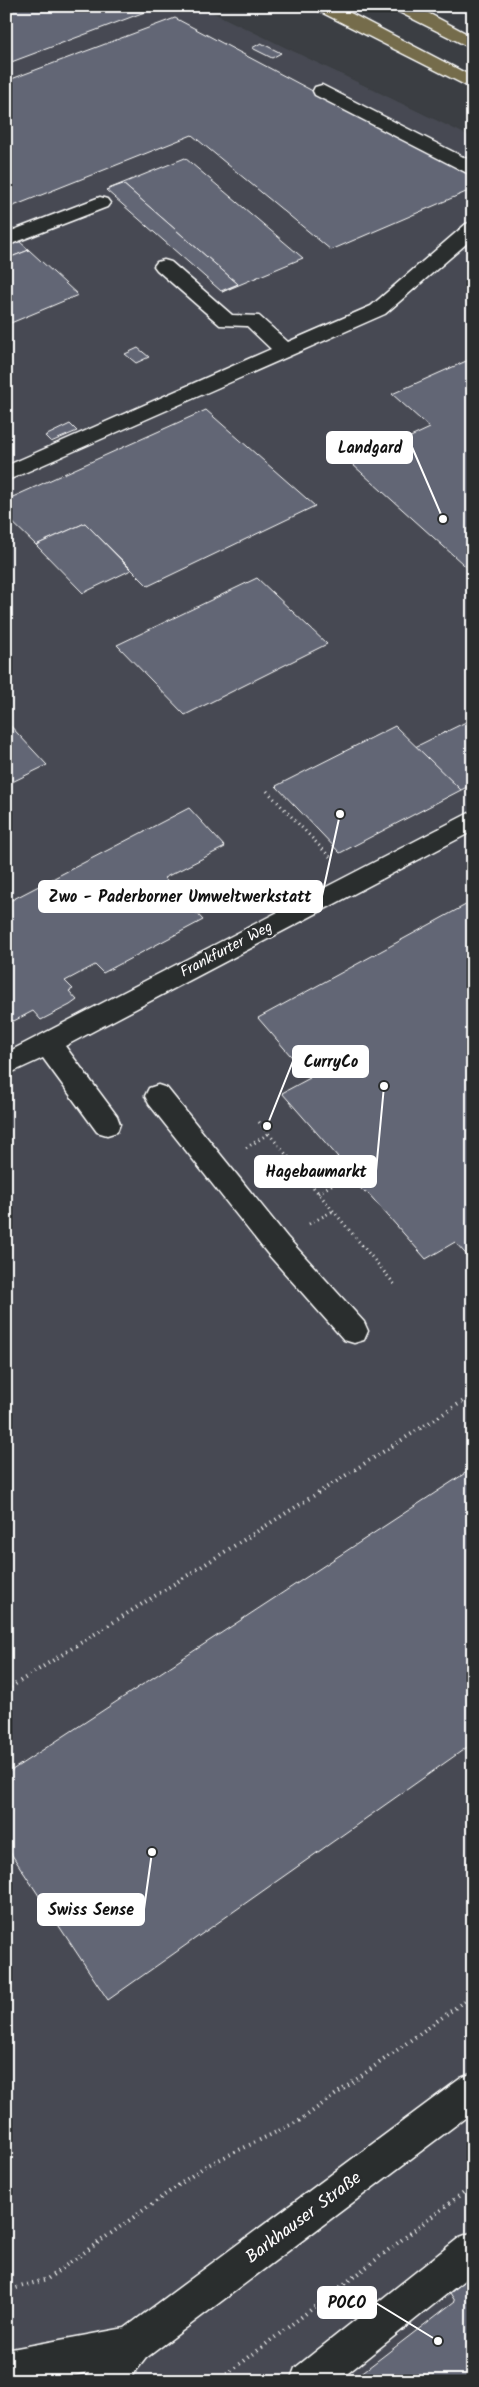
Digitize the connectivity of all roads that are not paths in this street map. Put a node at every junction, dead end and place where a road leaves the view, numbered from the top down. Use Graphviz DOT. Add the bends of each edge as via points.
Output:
graph roads {
  1 [pos="323,6"];
  2 [pos="401,6"];
  3 [pos="473,44"];
  4 [pos="473,84"];
  5 [pos="322,91"];
  6 [pos="473,170"];
  7 [pos="100,204"];
  8 [pos="473,228"];
  9 [pos="6,240"];
  10 [pos="164,266"];
  11 [pos="285,351"];
  12 [pos="6,474"];
  13 [pos="473,820"];
  14 [pos="48,1044"];
  15 [pos="6,1065"];
  16 [pos="158,1096"];
  17 [pos="107,1124"];
  18 [pos="354,1331"];
  19 [pos="473,2090"];
  20 [pos="473,2250"];
  21 [pos="133,2345"];
  22 [pos="6,2369"];
  23 [pos="104,2381"];
  24 [pos="308,2381"];
  1 -- 4 [label="highway"];
  2 -- 3 [label="highway"];
  5 -- 6 [label="street"];
  7 -- 9 [label="street"];
  8 -- 11 [label="street" via="378,310"];
  10 -- 11 [label="street" via="227,321 252,320"];
  11 -- 12 [label="street"];
  13 -- 14 [label="street, Frankfurter Weg"];
  14 -- 15 [label="street, Frankfurter Weg"];
  14 -- 17 [label="street"];
  16 -- 18 [label="street" via="277,1245"];
  19 -- 21 [label="street, Barkhauser Straße"];
  20 -- 24 [label="street"];
  21 -- 22 [label="street, Barkhauser Straße"];
  21 -- 23 [label="street, Barkhauser Straße"];
}
